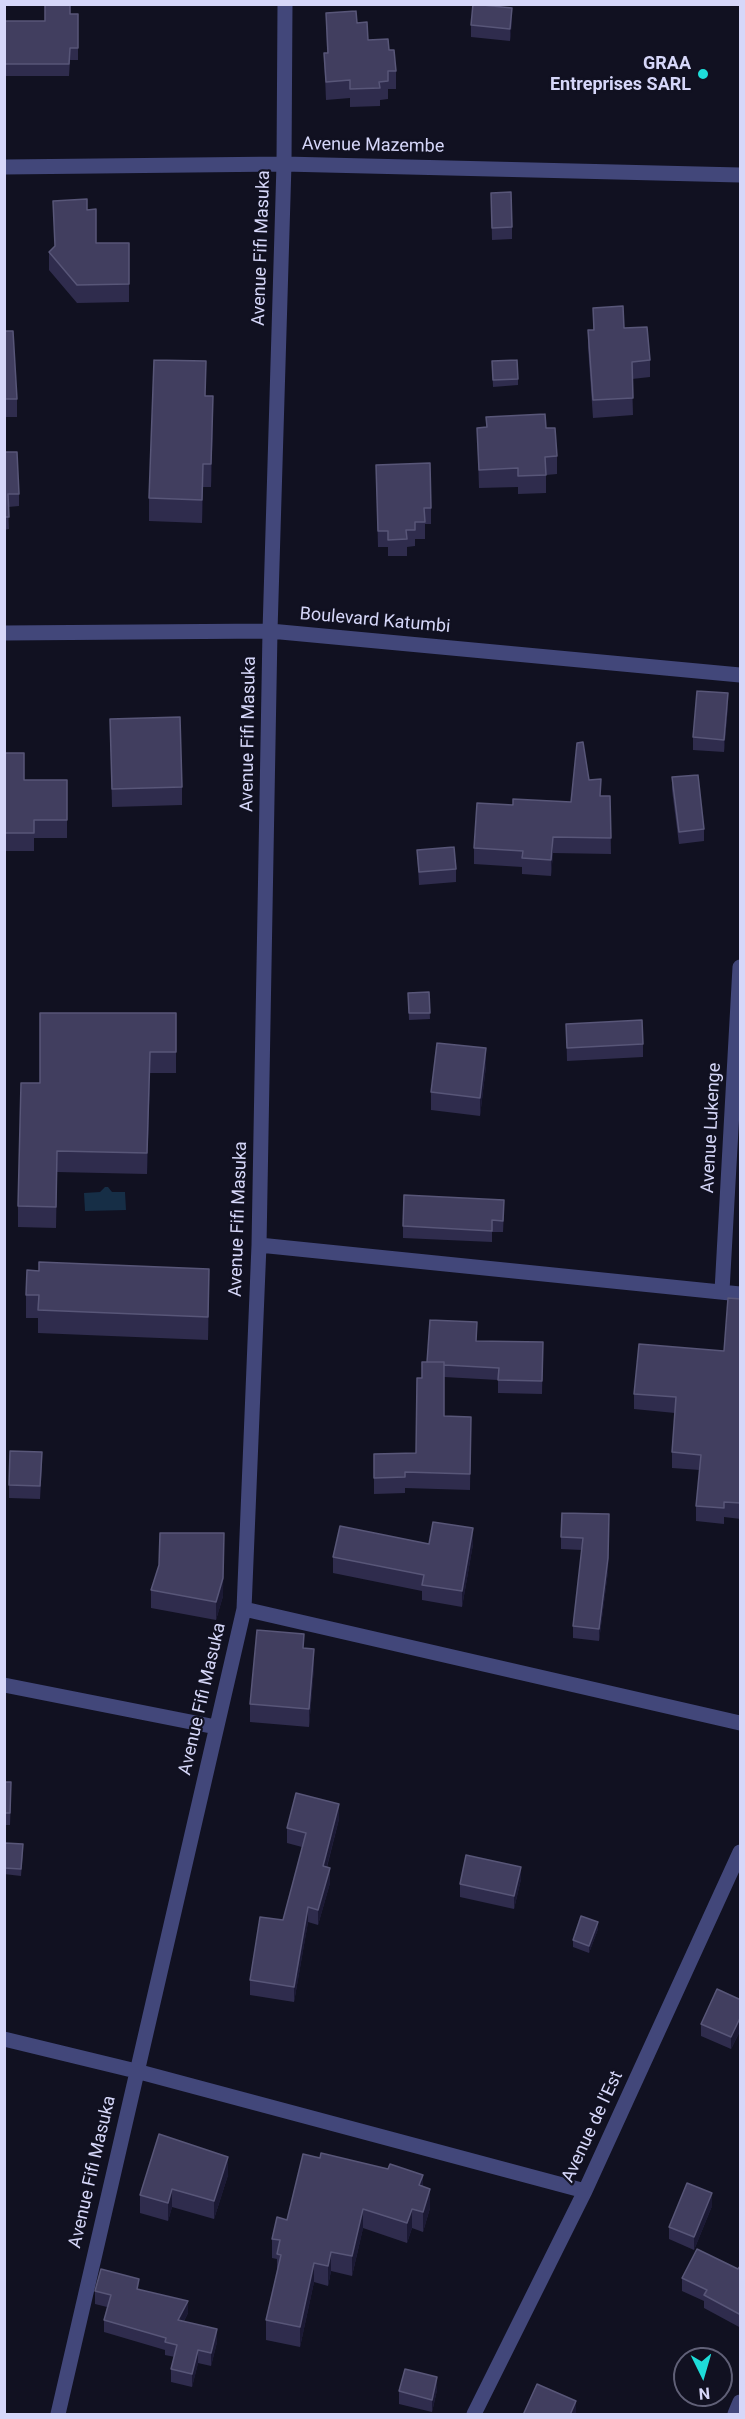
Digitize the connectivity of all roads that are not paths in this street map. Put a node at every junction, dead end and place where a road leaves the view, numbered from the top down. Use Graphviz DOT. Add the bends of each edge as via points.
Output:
graph roads {
  1 [pos="285,4"];
  2 [pos="284,164"];
  3 [pos="4,167"];
  4 [pos="741,175"];
  5 [pos="270,631"];
  6 [pos="4,633"];
  7 [pos="741,675"];
  8 [pos="741,967"];
  9 [pos="259,1245"];
  10 [pos="722,1291"];
  11 [pos="741,1294"];
  12 [pos="244,1609"];
  13 [pos="4,1685"];
  14 [pos="741,1723"];
  15 [pos="216,1726"];
  16 [pos="741,1852"];
  17 [pos="4,2039"];
  18 [pos="136,2071"];
  19 [pos="585,2191"];
  20 [pos="741,2402"];
  21 [pos="58,2415"];
  22 [pos="474,2415"];
  23 [pos="735,2415"];
  1 -- 2 [label="street, Avenue Fifi Masuka"];
  2 -- 3 [label="street, Avenue Mazembe"];
  2 -- 4 [label="street, Avenue Mazembe"];
  2 -- 5 [label="street, Avenue Fifi Masuka"];
  5 -- 6 [label="street, Boulevard Katumbi"];
  5 -- 7 [label="street, Boulevard Katumbi"];
  5 -- 9 [label="street, Avenue Fifi Masuka"];
  8 -- 10 [label="street, Avenue Lukenge"];
  9 -- 10 [label="street"];
  9 -- 12 [label="street, Avenue Fifi Masuka"];
  10 -- 11 [label="street"];
  12 -- 14 [label="street"];
  12 -- 15 [label="street, Avenue Fifi Masuka"];
  13 -- 15 [label="street"];
  15 -- 18 [label="street, Avenue Fifi Masuka"];
  16 -- 19 [label="street, Avenue de l'Est"];
  17 -- 18 [label="street"];
  18 -- 19 [label="street"];
  18 -- 21 [label="street, Avenue Fifi Masuka"];
  19 -- 22 [label="street, Avenue de l'Est"];
  20 -- 23 [label="street"];
}
